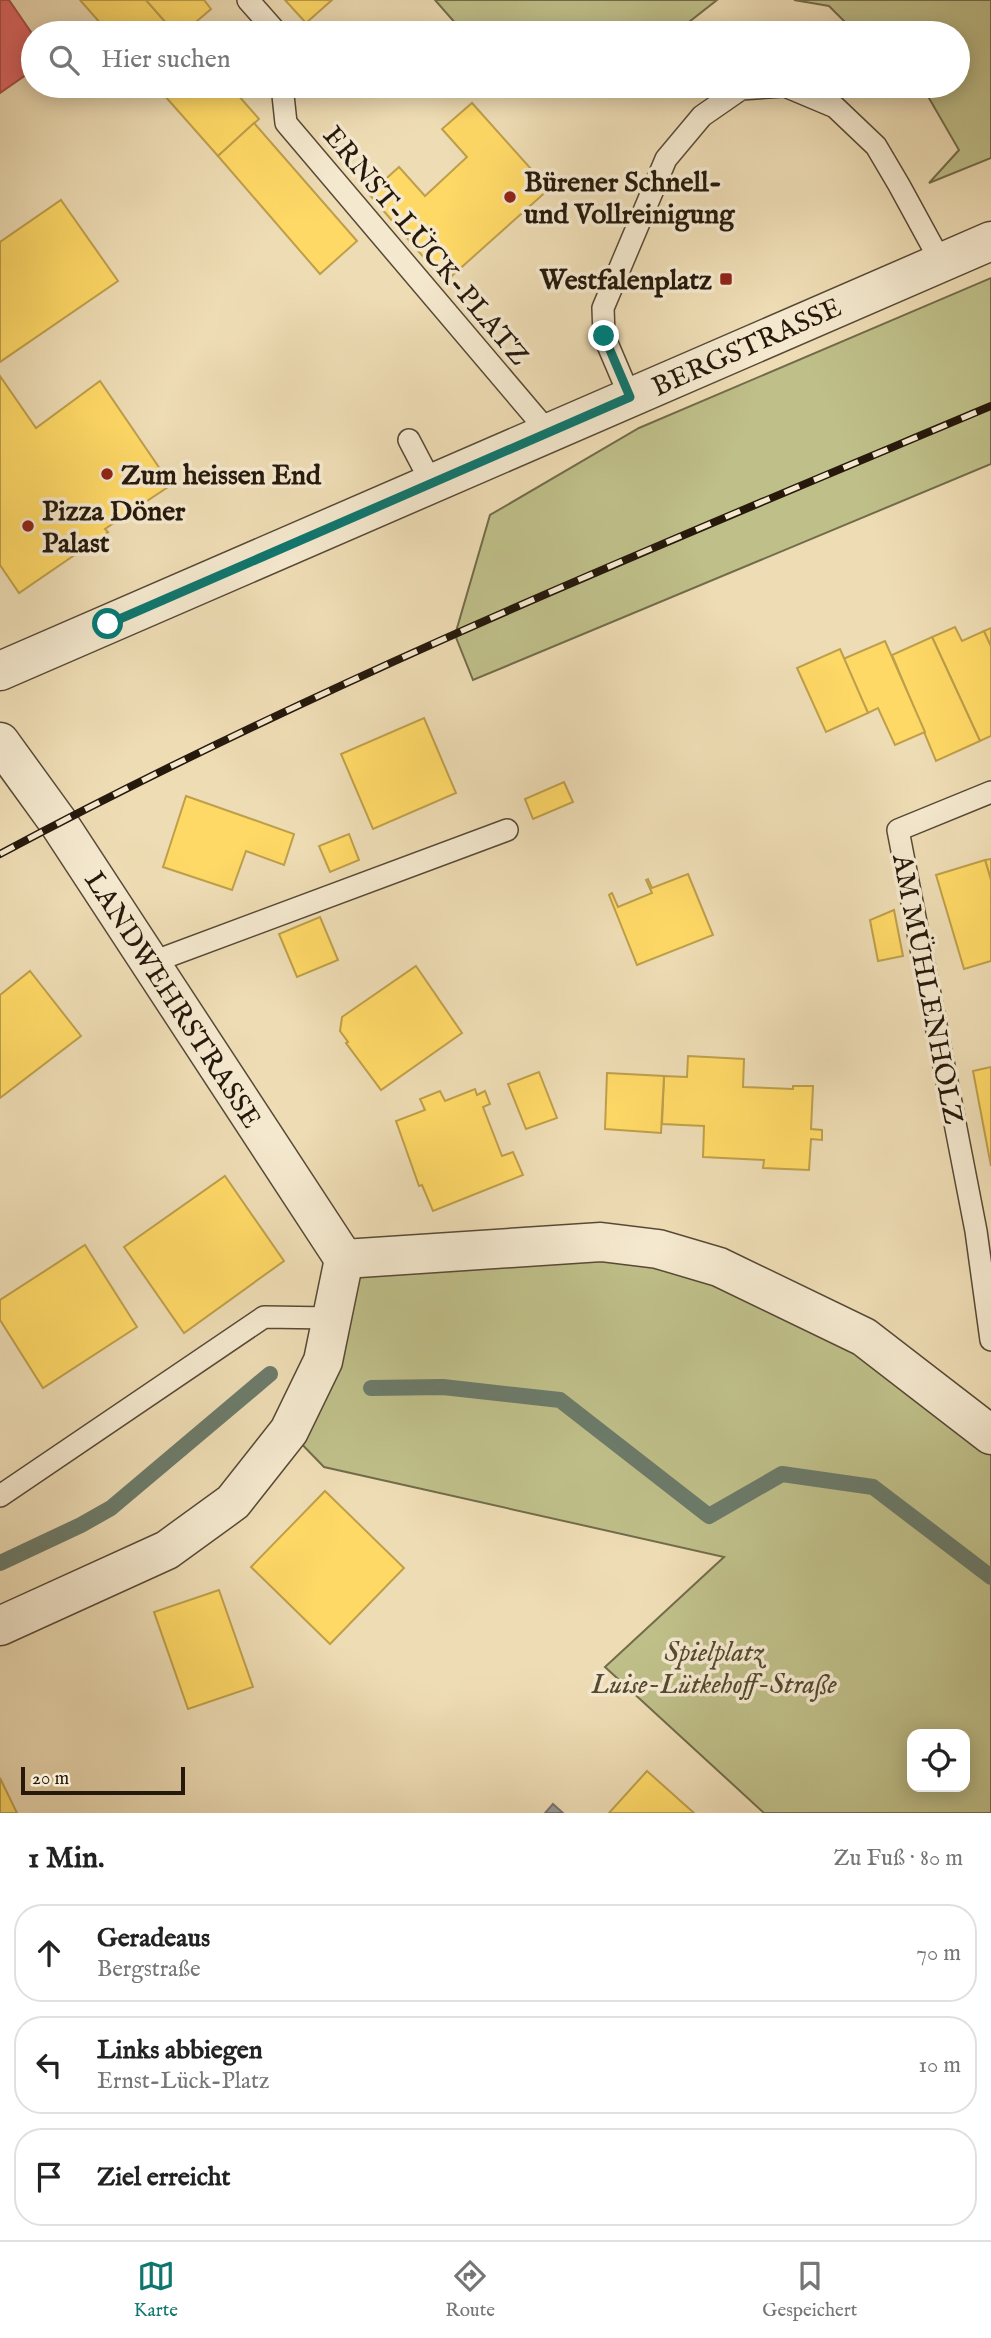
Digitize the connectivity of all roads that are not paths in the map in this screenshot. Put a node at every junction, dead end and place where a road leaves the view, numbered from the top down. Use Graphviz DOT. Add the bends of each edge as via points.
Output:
graph roads {
  1 [pos="248,0"];
  2 [pos="266,21"];
  3 [pos="283,98"];
  4 [pos="728,98"];
  5 [pos="814,98"];
  6 [pos="991,241"];
  7 [pos="941,262"];
  8 [pos="630,397"];
  9 [pos="548,433"];
  10 [pos="409,440"];
  11 [pos="432,484"];
  12 [pos="0,671"];
  13 [pos="0,741"];
  14 [pos="991,792"];
  15 [pos="507,830"];
  16 [pos="150,963"];
  17 [pos="983,1229"];
  18 [pos="344,1259"];
  19 [pos="332,1318"];
  20 [pos="991,1340"];
  21 [pos="991,1435"];
  22 [pos="0,1496"];
  23 [pos="0,1626"];
  1 -- 2 [label="lane"];
  3 -- 9 [label="lane, ERNST-LÜCK-PLATZ" via="286,122"];
  4 -- 8 [label="lane" via="702,116 667,159 603,308 604,336"];
  5 -- 7 [label="lane" via="835,107 876,146"];
  6 -- 7 [label="street, BERGSTRASSE"];
  7 -- 8 [label="street, BERGSTRASSE"];
  8 -- 9 [label="street, BERGSTRASSE"];
  9 -- 11 [label="street, BERGSTRASSE"];
  10 -- 11 [label="lane"];
  11 -- 12 [label="street, BERGSTRASSE"];
  13 -- 16 [label="street, LANDWEHRSTRASSE"];
  14 -- 17 [label="lane, AM MÜHLENHOLZ" via="898,830"];
  15 -- 16 [label="lane"];
  16 -- 18 [label="street, LANDWEHRSTRASSE"];
  17 -- 20 [label="lane, AM MÜHLENHOLZ"];
  18 -- 19 [label="street"];
  18 -- 21 [label="street" via="601,1242 658,1249 719,1267 864,1337"];
  19 -- 22 [label="lane" via="264,1317"];
  19 -- 23 [label="street" via="323,1361 289,1431 233,1502 167,1550"];
}
